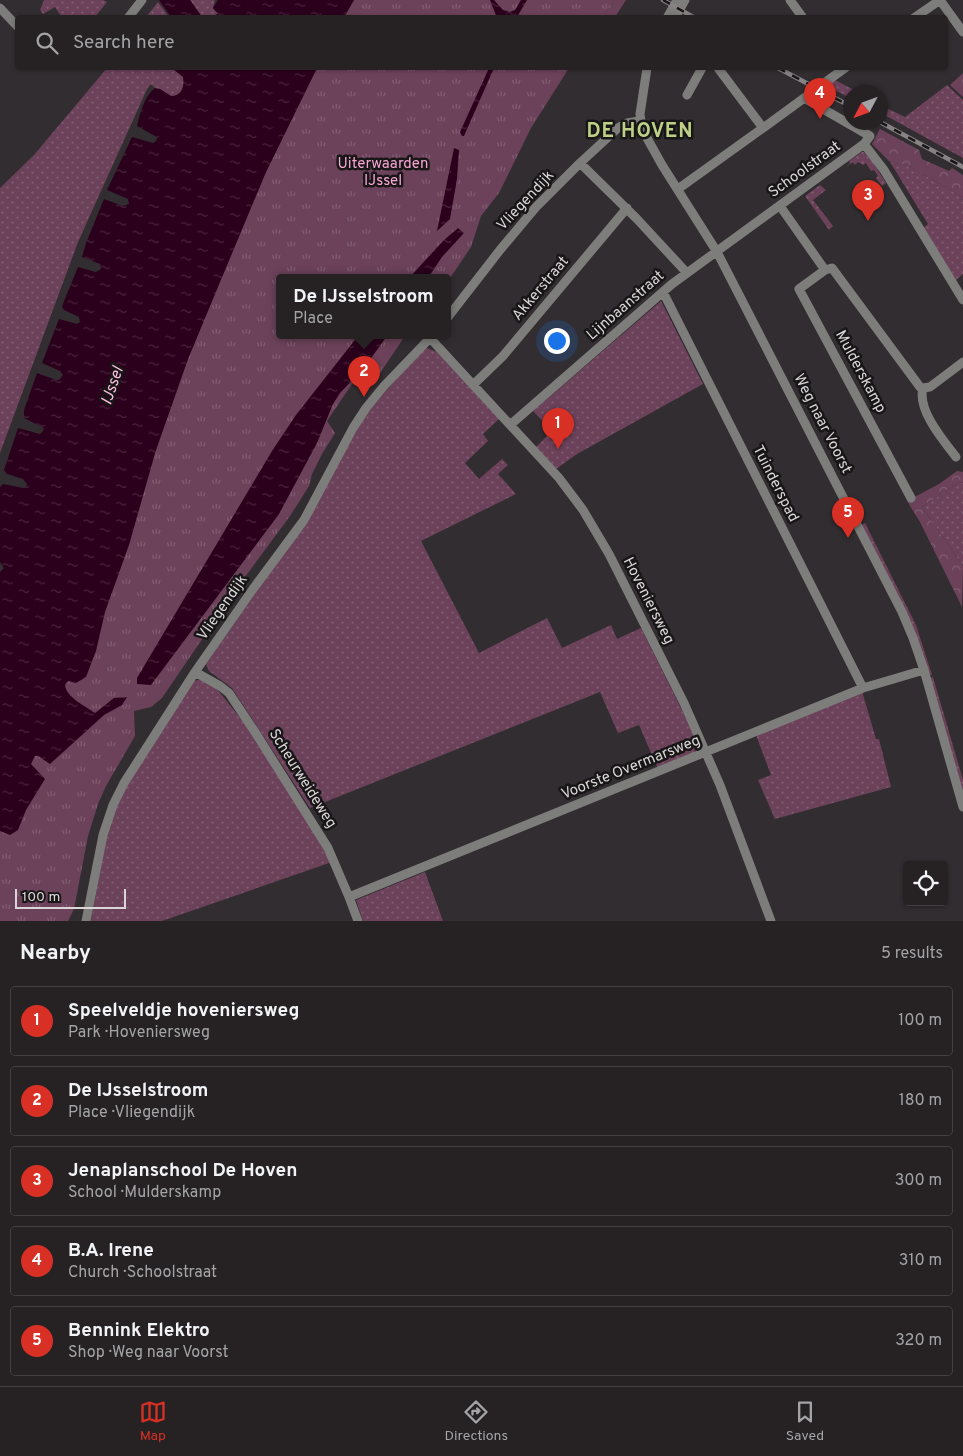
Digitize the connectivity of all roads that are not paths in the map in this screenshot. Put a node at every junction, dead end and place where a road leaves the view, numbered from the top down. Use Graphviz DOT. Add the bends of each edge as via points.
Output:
graph roads {
  1 [pos="142,0"];
  2 [pos="677,0"];
  3 [pos="685,0"];
  4 [pos="790,0"];
  5 [pos="937,1"];
  6 [pos="0,8"];
  7 [pos="130,15"];
  8 [pos="669,15"];
  9 [pos="677,15"];
  10 [pos="801,15"];
  11 [pos="918,15"];
  12 [pos="15,23"];
  13 [pos="963,32"];
  14 [pos="647,70"];
  15 [pos="701,70"];
  16 [pos="720,70"];
  17 [pos="840,70"];
  18 [pos="827,81"];
  19 [pos="687,95"];
  20 [pos="639,121"];
  21 [pos="763,128"];
  22 [pos="864,144"];
  23 [pos="580,163"];
  24 [pos="678,189"];
  25 [pos="780,206"];
  26 [pos="627,208"];
  27 [pos="717,252"];
  28 [pos="825,270"];
  29 [pos="687,273"];
  30 [pos="663,292"];
  31 [pos="963,300"];
  32 [pos="451,313"];
  33 [pos="429,339"];
  34 [pos="433,339"];
  35 [pos="963,362"];
  36 [pos="473,384"];
  37 [pos="923,388"];
  38 [pos="510,424"];
  39 [pos="956,457"];
  40 [pos="911,498"];
  41 [pos="924,670"];
  42 [pos="195,672"];
  43 [pos="863,688"];
  44 [pos="707,752"];
  45 [pos="963,807"];
  46 [pos="349,896"];
  47 [pos="86,921"];
  48 [pos="358,921"];
  49 [pos="771,921"];
  1 -- 7 [label="street"];
  2 -- 8 [label="street"];
  3 -- 9 [label="street"];
  4 -- 10 [label="street"];
  5 -- 11 [label="street"];
  5 -- 13 [label="street"];
  6 -- 12 [label="street"];
  14 -- 20 [label="street"];
  15 -- 19 [label="street"];
  16 -- 21 [label="street"];
  17 -- 18 [label="street"];
  20 -- 23 [label="street, Vliegendijk" via="622,126"];
  20 -- 24 [label="street, Weg naar Voorst"];
  21 -- 22 [label="street, Schoolstraat" via="807,95 870,136"];
  21 -- 24 [label="street"];
  22 -- 25 [label="street, Schoolstraat"];
  22 -- 31 [label="street" via="884,170"];
  23 -- 26 [label="street"];
  23 -- 32 [label="street, Vliegendijk" via="526,218"];
  24 -- 27 [label="street, Weg naar Voorst"];
  25 -- 27 [label="street, Schoolstraat"];
  25 -- 28 [label="street"];
  26 -- 29 [label="street"];
  26 -- 36 [label="street, Akkerstraat" via="503,356"];
  27 -- 29 [label="street, Lijnbaanstraat"];
  27 -- 41 [label="street, Weg naar Voorst" via="902,612"];
  28 -- 37 [label="street" via="832,268"];
  28 -- 40 [label="street, Mulderskamp" via="799,289"];
  29 -- 30 [label="street, Lijnbaanstraat"];
  30 -- 38 [label="street, Lijnbaanstraat"];
  30 -- 43 [label="street, Tuinderspad"];
  33 -- 42 [label="street, Vliegendijk" via="366,408 304,520"];
  34 -- 36 [label="street, Hoveniersweg"];
  35 -- 37 [label="street" via="930,387"];
  36 -- 38 [label="street, Hoveniersweg"];
  37 -- 39 [label="street" via="921,398 934,427"];
  38 -- 44 [label="street, Hoveniersweg" via="568,490 600,538"];
  41 -- 43 [label="street, Voorste Overmarsweg"];
  41 -- 45 [label="street, Weg naar Voorst"];
  42 -- 46 [label="street, Scheurweideweg" via="220,686 236,704 323,838"];
  42 -- 47 [label="street, Vliegendijk" via="113,805 103,835"];
  43 -- 44 [label="street, Voorste Overmarsweg"];
  44 -- 46 [label="street, Voorste Overmarsweg"];
  44 -- 49 [label="street, Hoveniersweg"];
  46 -- 48 [label="street, Scheurweideweg"];
}
